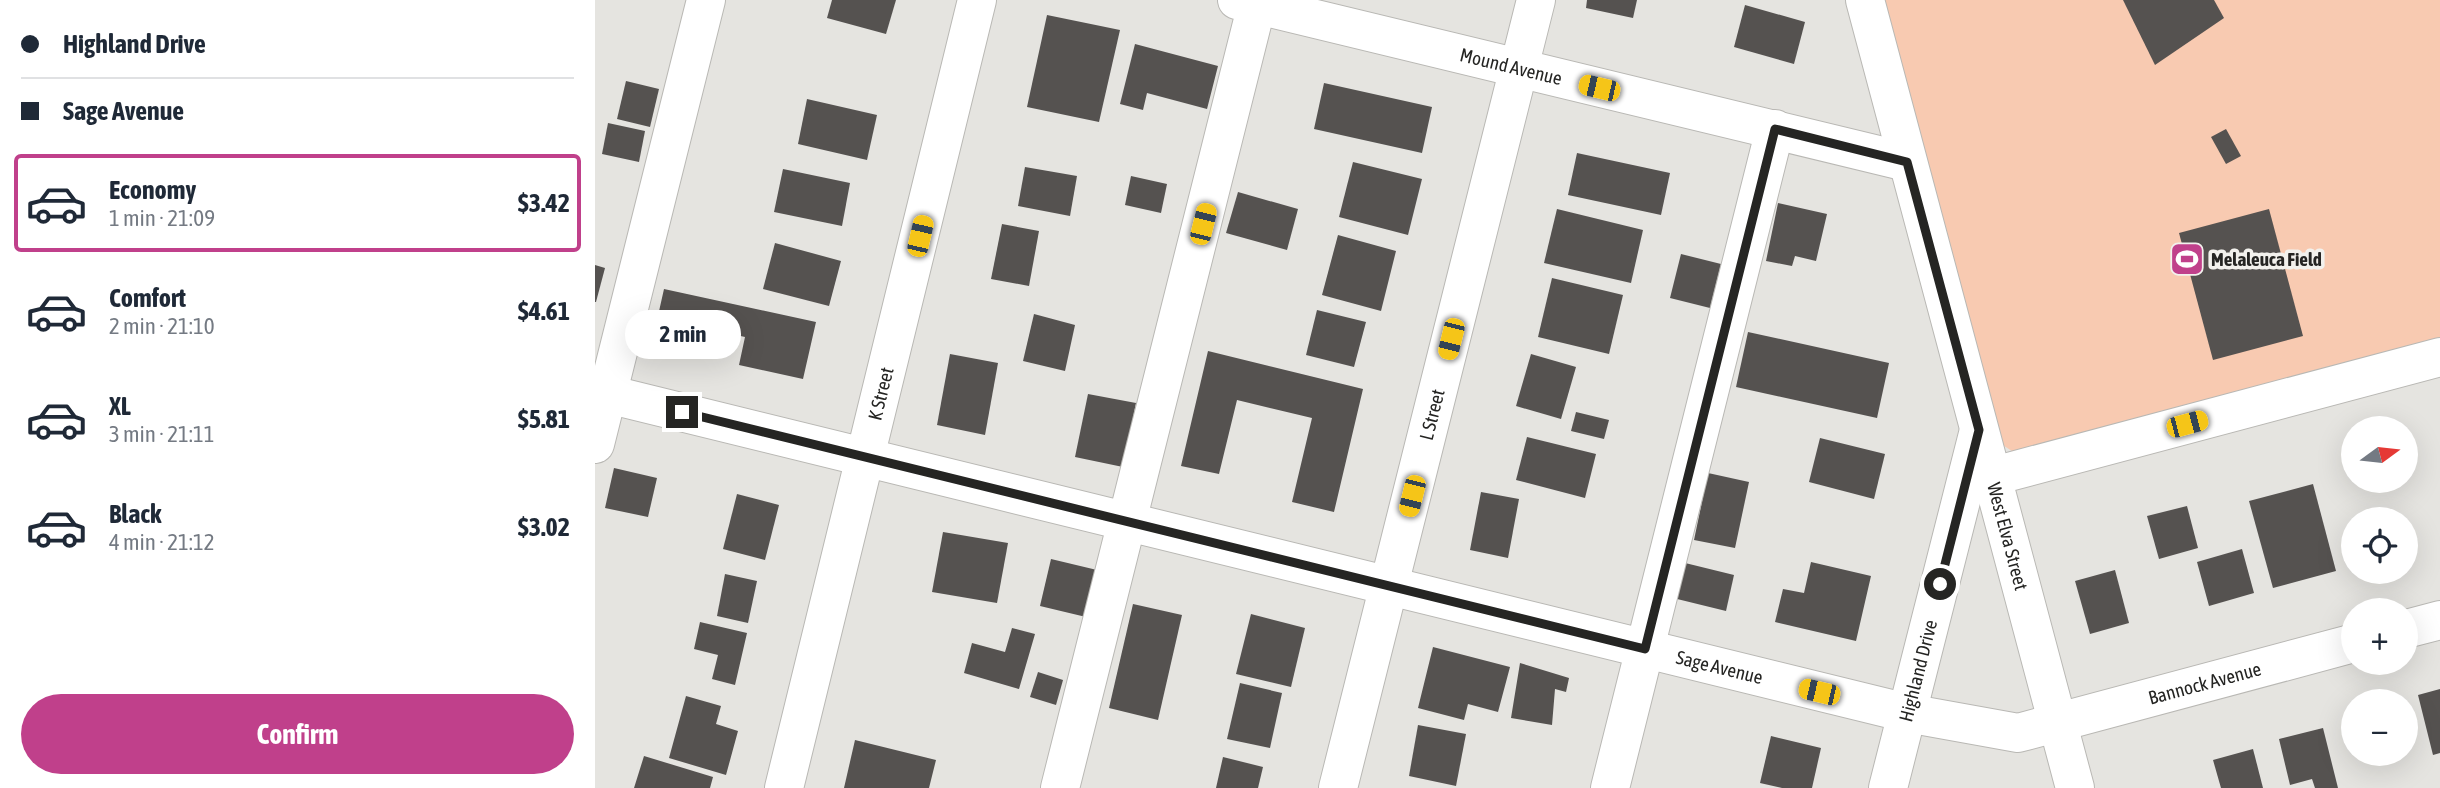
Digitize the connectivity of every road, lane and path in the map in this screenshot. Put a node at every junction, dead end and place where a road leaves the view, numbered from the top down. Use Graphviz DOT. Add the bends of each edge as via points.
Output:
graph roads {
  1 [pos="706,0"];
  2 [pos="977,0"];
  3 [pos="1535,0"];
  4 [pos="1865,0"];
  5 [pos="1250,2"];
  6 [pos="1518,69"];
  7 [pos="1775,129"];
  8 [pos="1907,162"];
  9 [pos="2440,357"];
  10 [pos="601,393"];
  11 [pos="1979,430"];
  12 [pos="595,444"];
  13 [pos="868,456"];
  14 [pos="1990,477"];
  15 [pos="1129,522"];
  16 [pos="1389,586"];
  17 [pos="2440,620"];
  18 [pos="2418,626"];
  19 [pos="2341,647"];
  20 [pos="1645,649"];
  21 [pos="1907,713"];
  22 [pos="2057,723"];
  23 [pos="784,788"];
  24 [pos="1060,788"];
  25 [pos="1338,788"];
  26 [pos="1610,788"];
  27 [pos="1888,788"];
  28 [pos="2075,788"];
  1 -- 10 [label="street"];
  2 -- 13 [label="street, K Street"];
  3 -- 6 [label="street, L Street"];
  4 -- 8 [label="street, West Elva Street"];
  5 -- 6 [label="street, Mound Avenue"];
  5 -- 15 [label="street"];
  6 -- 7 [label="street, Mound Avenue"];
  6 -- 16 [label="street, L Street"];
  7 -- 8 [label="street, Mound Avenue"];
  7 -- 20 [label="street"];
  8 -- 11 [label="street, West Elva Street"];
  9 -- 14 [label="street"];
  10 -- 12 [label="street"];
  10 -- 13 [label="street, Sage Avenue"];
  11 -- 14 [label="street, West Elva Street"];
  11 -- 21 [label="street, Highland Drive"];
  13 -- 15 [label="street, Sage Avenue"];
  13 -- 23 [label="street, K Street"];
  14 -- 22 [label="street, West Elva Street"];
  15 -- 16 [label="street, Sage Avenue"];
  15 -- 24 [label="street"];
  16 -- 20 [label="street, Sage Avenue"];
  16 -- 25 [label="street, L Street"];
  17 -- 18 [label="street"];
  19 -- 22 [label="street, Bannock Avenue"];
  20 -- 21 [label="street, Sage Avenue"];
  20 -- 26 [label="street"];
  21 -- 22 [label="street, Bannock Avenue" via="2018,733"];
  21 -- 27 [label="street, Highland Drive"];
  22 -- 28 [label="street, West Elva Street"];
}
